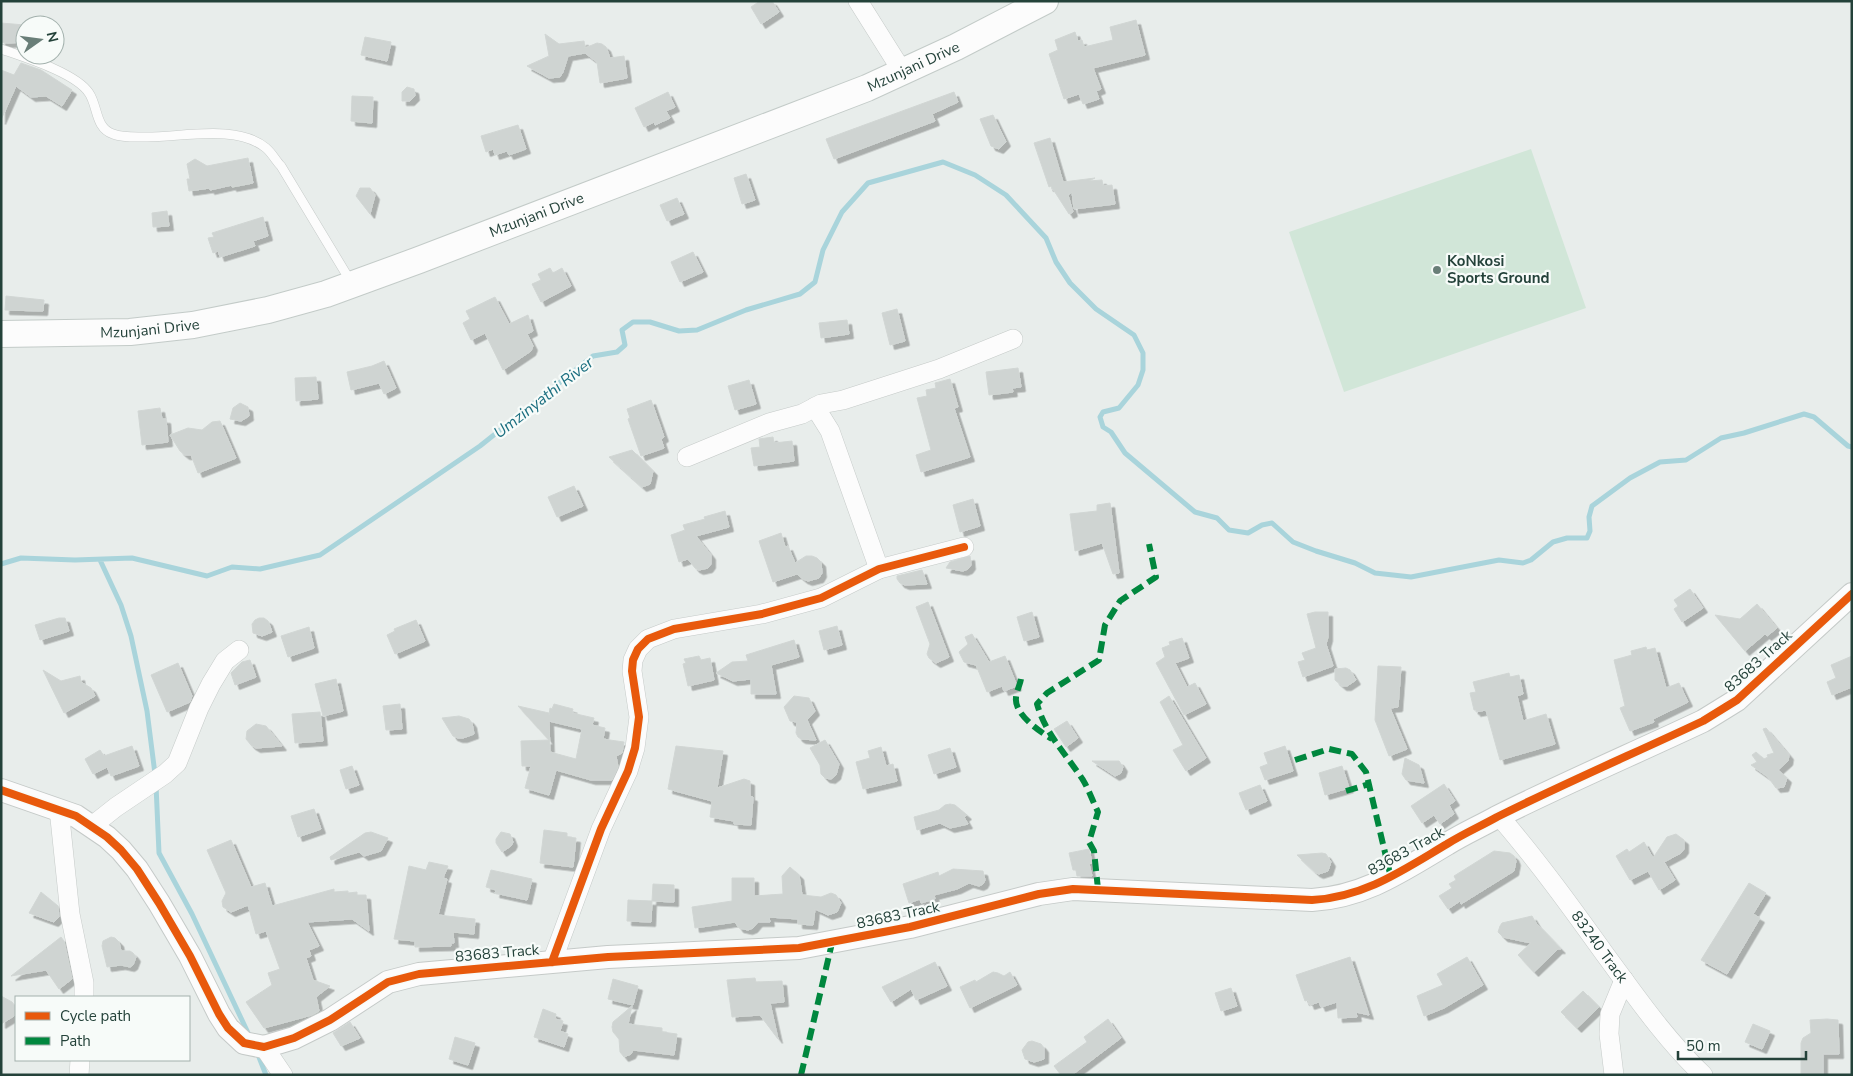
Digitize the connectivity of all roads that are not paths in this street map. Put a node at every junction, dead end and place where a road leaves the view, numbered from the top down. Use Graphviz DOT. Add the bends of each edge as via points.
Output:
graph roads {
  1 [pos="858,1"];
  2 [pos="1046,1"];
  3 [pos="1,49"];
  4 [pos="902,71"];
  5 [pos="352,285"];
  6 [pos="1,334"];
  7 [pos="1013,339"];
  8 [pos="815,407"];
  9 [pos="688,457"];
  10 [pos="964,547"];
  11 [pos="879,569"];
  12 [pos="1852,594"];
  13 [pos="239,650"];
  14 [pos="1,790"];
  15 [pos="59,809"];
  16 [pos="1500,816"];
  17 [pos="92,826"];
  18 [pos="552,962"];
  19 [pos="1624,980"];
  20 [pos="84,996"];
  21 [pos="264,1047"];
  22 [pos="80,1061"];
  23 [pos="1686,1066"];
  24 [pos="79,1075"];
  25 [pos="283,1075"];
  26 [pos="1614,1075"];
  27 [pos="1703,1075"];
  1 -- 4 [label="street"];
  2 -- 4 [label="main road, Mzunjani Drive"];
  3 -- 5 [label="lane" via="50,67 81,85 90,93 103,128 113,134 165,137 220,133 242,136 267,149 281,166"];
  4 -- 5 [label="main road, Mzunjani Drive" via="747,135"];
  5 -- 6 [label="main road, Mzunjani Drive" via="268,310 193,324 130,332"];
  7 -- 8 [label="street" via="939,369"];
  8 -- 9 [label="street"];
  8 -- 11 [label="street" via="830,431"];
  10 -- 11 [label="street"];
  11 -- 18 [label="street" via="821,598 762,614 674,629 648,640 638,649 632,671 639,717 635,748"];
  12 -- 16 [label="street, 83683 Track" via="1744,694 1722,710"];
  13 -- 17 [label="street" via="226,661 211,684 177,763"];
  14 -- 15 [label="street"];
  15 -- 17 [label="street"];
  15 -- 20 [label="street" via="70,914"];
  16 -- 18 [label="street, 83683 Track" via="1402,872 1365,889 1328,899 1073,889 1011,900 910,927 799,948 608,956"];
  16 -- 19 [label="street, 83240 Track"];
  17 -- 21 [label="street" via="121,850 137,869 190,956 228,1028 244,1042"];
  18 -- 21 [label="street, 83683 Track" via="419,974 388,982 330,1020 294,1038"];
  19 -- 23 [label="street, 83240 Track"];
  19 -- 26 [label="street" via="1610,1014"];
  21 -- 25 [label="street"];
  22 -- 24 [label="street"];
  23 -- 27 [label="street, 83240 Track"];
}
